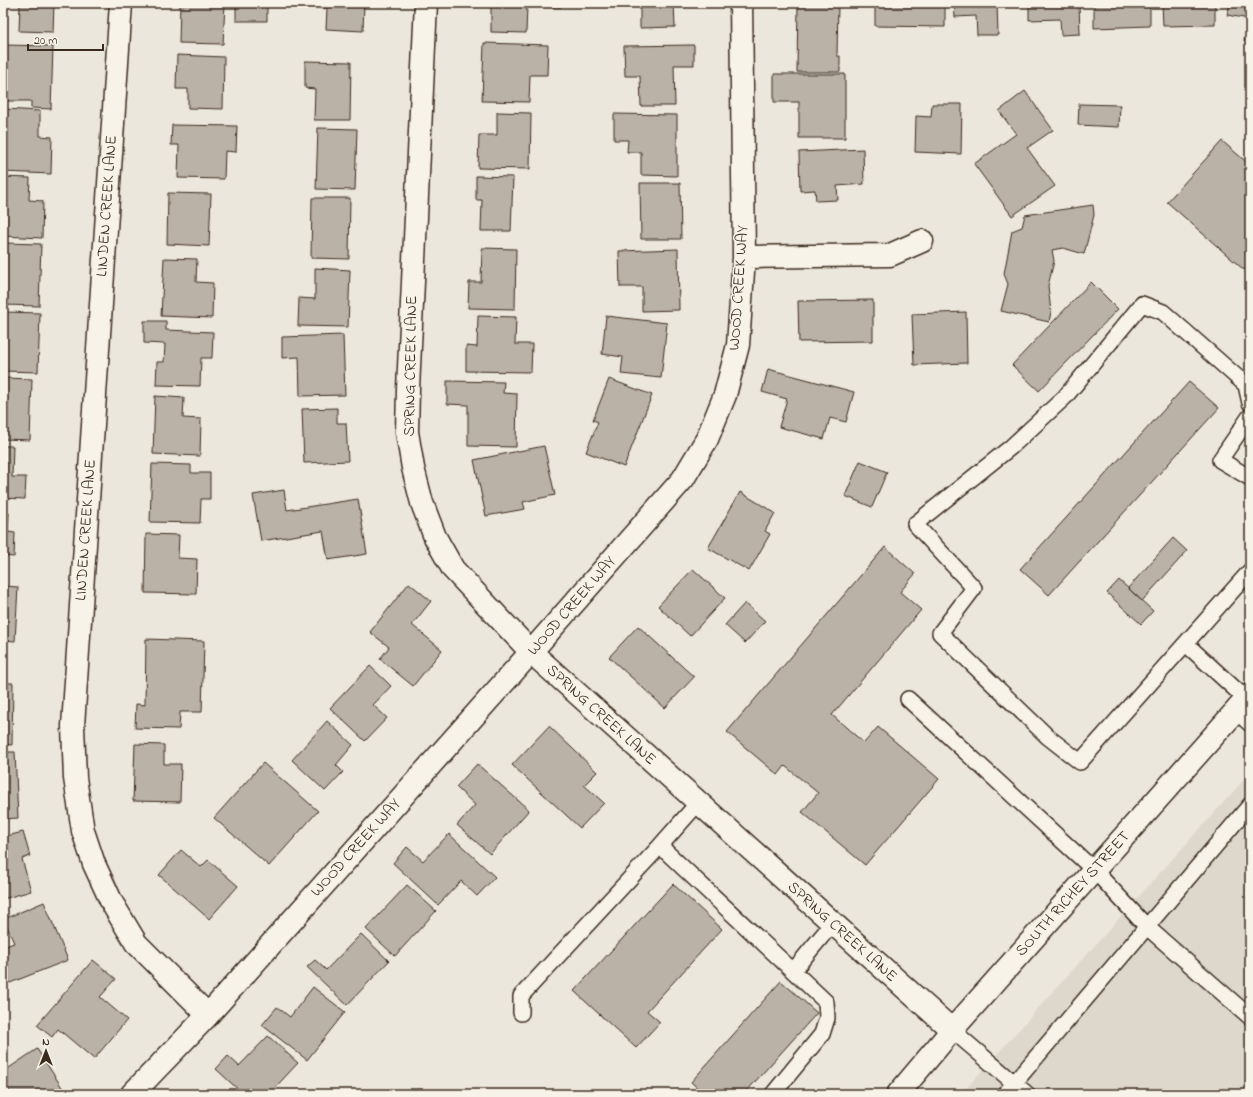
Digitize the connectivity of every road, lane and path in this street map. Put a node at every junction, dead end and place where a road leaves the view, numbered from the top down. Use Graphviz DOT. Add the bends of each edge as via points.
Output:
graph roads {
  1 [pos="121,3"];
  2 [pos="426,3"];
  3 [pos="742,3"];
  4 [pos="922,241"];
  5 [pos="744,257"];
  6 [pos="1250,403"];
  7 [pos="1250,416"];
  8 [pos="1250,478"];
  9 [pos="1250,571"];
  10 [pos="1186,644"];
  11 [pos="531,652"];
  12 [pos="908,699"];
  13 [pos="1246,707"];
  14 [pos="698,803"];
  15 [pos="1250,806"];
  16 [pos="660,846"];
  17 [pos="1094,870"];
  18 [pos="832,924"];
  19 [pos="1147,927"];
  20 [pos="793,971"];
  21 [pos="521,1013"];
  22 [pos="208,1015"];
  23 [pos="1250,1017"];
  24 [pos="952,1030"];
  25 [pos="1010,1088"];
  26 [pos="132,1094"];
  27 [pos="773,1094"];
  28 [pos="898,1094"];
  29 [pos="1027,1094"];
  1 -- 22 [label="street, LINDEN CREEK LANE" via="73,726 75,778 83,831 94,864 112,903 136,943"];
  2 -- 11 [label="street, SPRING CREEK LANE" via="408,389 408,439 422,503 435,537 454,569"];
  3 -- 5 [label="street, WOOD CREEK WAY"];
  4 -- 5 [label="street" via="890,255"];
  5 -- 11 [label="street, WOOD CREEK WAY" via="738,345 725,395 707,439 683,479"];
  6 -- 10 [label="lane" via="1246,385 1163,312 1142,304 1065,397 1011,447 915,524 974,588 940,633 1048,737 1080,762"];
  7 -- 8 [label="lane" via="1220,460"];
  9 -- 10 [label="lane"];
  10 -- 13 [label="lane"];
  11 -- 14 [label="street, SPRING CREEK LANE"];
  11 -- 22 [label="street, WOOD CREEK WAY"];
  12 -- 17 [label="lane"];
  13 -- 17 [label="street, SOUTH RICHEY STREET"];
  14 -- 16 [label="lane"];
  14 -- 18 [label="street, SPRING CREEK LANE"];
  15 -- 19 [label="lane"];
  16 -- 20 [label="lane"];
  16 -- 21 [label="lane" via="522,996"];
  17 -- 19 [label="lane"];
  17 -- 24 [label="street, SOUTH RICHEY STREET"];
  18 -- 20 [label="lane"];
  18 -- 24 [label="street, SPRING CREEK LANE"];
  19 -- 23 [label="lane"];
  19 -- 25 [label="lane"];
  20 -- 27 [label="lane" via="826,1002 827,1018 822,1034"];
  22 -- 26 [label="street, WOOD CREEK WAY"];
  24 -- 25 [label="lane"];
  24 -- 28 [label="street, SOUTH RICHEY STREET"];
  25 -- 29 [label="lane"];
}
